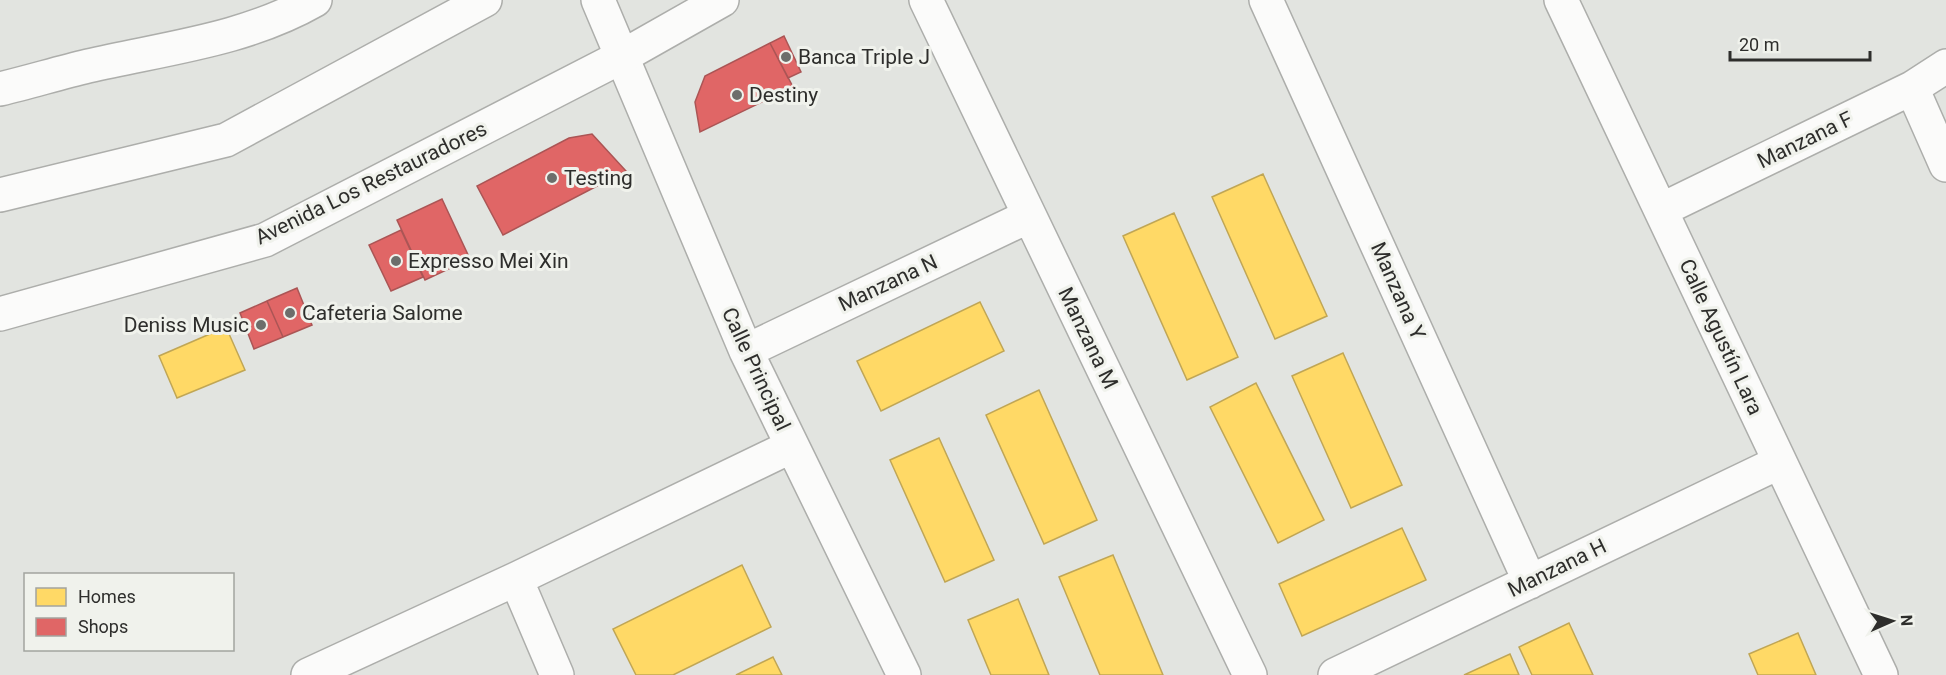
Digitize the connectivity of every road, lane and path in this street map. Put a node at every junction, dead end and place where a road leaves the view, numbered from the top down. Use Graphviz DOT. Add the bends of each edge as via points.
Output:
graph roads {
  1 [pos="315,0"];
  2 [pos="485,0"];
  3 [pos="598,0"];
  4 [pos="722,0"];
  5 [pos="926,0"];
  6 [pos="1266,0"];
  7 [pos="1561,0"];
  8 [pos="623,56"];
  9 [pos="1946,66"];
  10 [pos="1912,88"];
  11 [pos="0,89"];
  12 [pos="1946,165"];
  13 [pos="0,195"];
  14 [pos="1661,210"];
  15 [pos="1029,216"];
  16 [pos="0,314"];
  17 [pos="746,351"];
  18 [pos="792,446"];
  19 [pos="1780,462"];
  20 [pos="516,579"];
  21 [pos="1530,582"];
  22 [pos="308,675"];
  23 [pos="557,675"];
  24 [pos="904,675"];
  25 [pos="1250,675"];
  26 [pos="1335,675"];
  27 [pos="1881,675"];
  1 -- 11 [label="street" via="297,11 223,38 87,66"];
  2 -- 13 [label="street" via="226,140"];
  3 -- 8 [label="street, Calle Principal"];
  4 -- 8 [label="street, Avenida Los Restauradores"];
  5 -- 15 [label="street, Manzana M"];
  6 -- 21 [label="street, Manzana Y"];
  7 -- 14 [label="street, Calle Agustín Lara"];
  8 -- 16 [label="street, Avenida Los Restauradores" via="265,240"];
  8 -- 17 [label="street, Calle Principal"];
  9 -- 10 [label="street, Manzana F"];
  10 -- 12 [label="street"];
  10 -- 14 [label="street, Manzana F"];
  14 -- 19 [label="street, Calle Agustín Lara"];
  15 -- 17 [label="street, Manzana N"];
  15 -- 25 [label="street, Manzana M"];
  17 -- 18 [label="street, Calle Principal"];
  18 -- 20 [label="street"];
  18 -- 24 [label="street, Calle Principal"];
  19 -- 21 [label="street, Manzana H"];
  19 -- 27 [label="street, Calle Agustín Lara"];
  20 -- 22 [label="street"];
  20 -- 23 [label="street"];
  21 -- 26 [label="street, Manzana H"];
}
